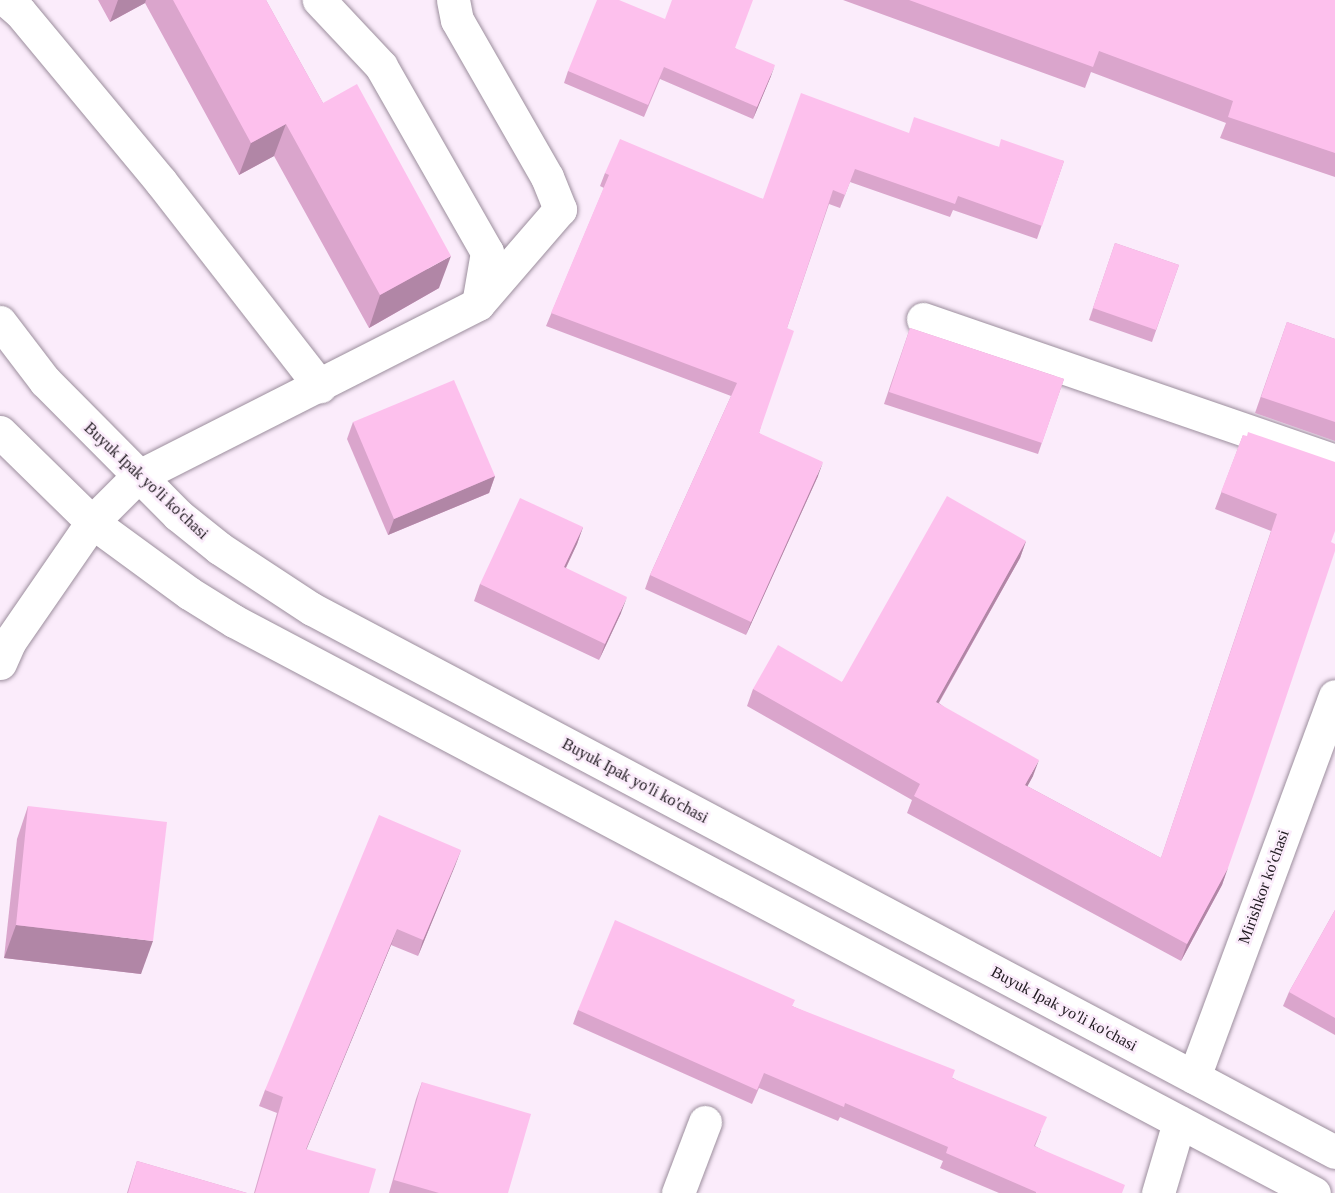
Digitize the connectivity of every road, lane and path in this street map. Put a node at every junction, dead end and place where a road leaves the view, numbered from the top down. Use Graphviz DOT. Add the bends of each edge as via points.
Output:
graph roads {
  1 [pos="6,0"];
  2 [pos="319,0"];
  3 [pos="453,0"];
  4 [pos="478,304"];
  5 [pos="923,319"];
  6 [pos="0,322"];
  7 [pos="320,386"];
  8 [pos="0,432"];
  9 [pos="1335,461"];
  10 [pos="137,477"];
  11 [pos="92,522"];
  12 [pos="0,663"];
  13 [pos="1335,696"];
  14 [pos="1194,1077"];
  15 [pos="705,1122"];
  16 [pos="1179,1122"];
  17 [pos="1335,1152"];
  18 [pos="678,1193"];
  19 [pos="1158,1193"];
  20 [pos="1314,1193"];
  1 -- 7 [label="main road" via="161,182"];
  2 -- 4 [label="main road" via="381,66 487,252"];
  3 -- 4 [label="main road" via="457,20 547,177 560,209"];
  4 -- 7 [label="main road"];
  5 -- 9 [label="main road"];
  6 -- 10 [label="main road, Buyuk Ipak yo'li ko'chasi" via="45,381"];
  7 -- 10 [label="main road"];
  8 -- 11 [label="main road"];
  10 -- 11 [label="main road"];
  10 -- 14 [label="main road, Buyuk Ipak yo'li ko'chasi" via="219,548 312,609"];
  11 -- 12 [label="main road" via="10,641"];
  11 -- 16 [label="main road" via="189,593 285,649"];
  13 -- 14 [label="main road, Mirishkor ko'chasi"];
  14 -- 16 [label="main road, Mirishkor ko'chasi"];
  14 -- 17 [label="main road, Buyuk Ipak yo'li ko'chasi"];
  15 -- 18 [label="main road"];
  16 -- 19 [label="main road"];
  16 -- 20 [label="main road"];
}
